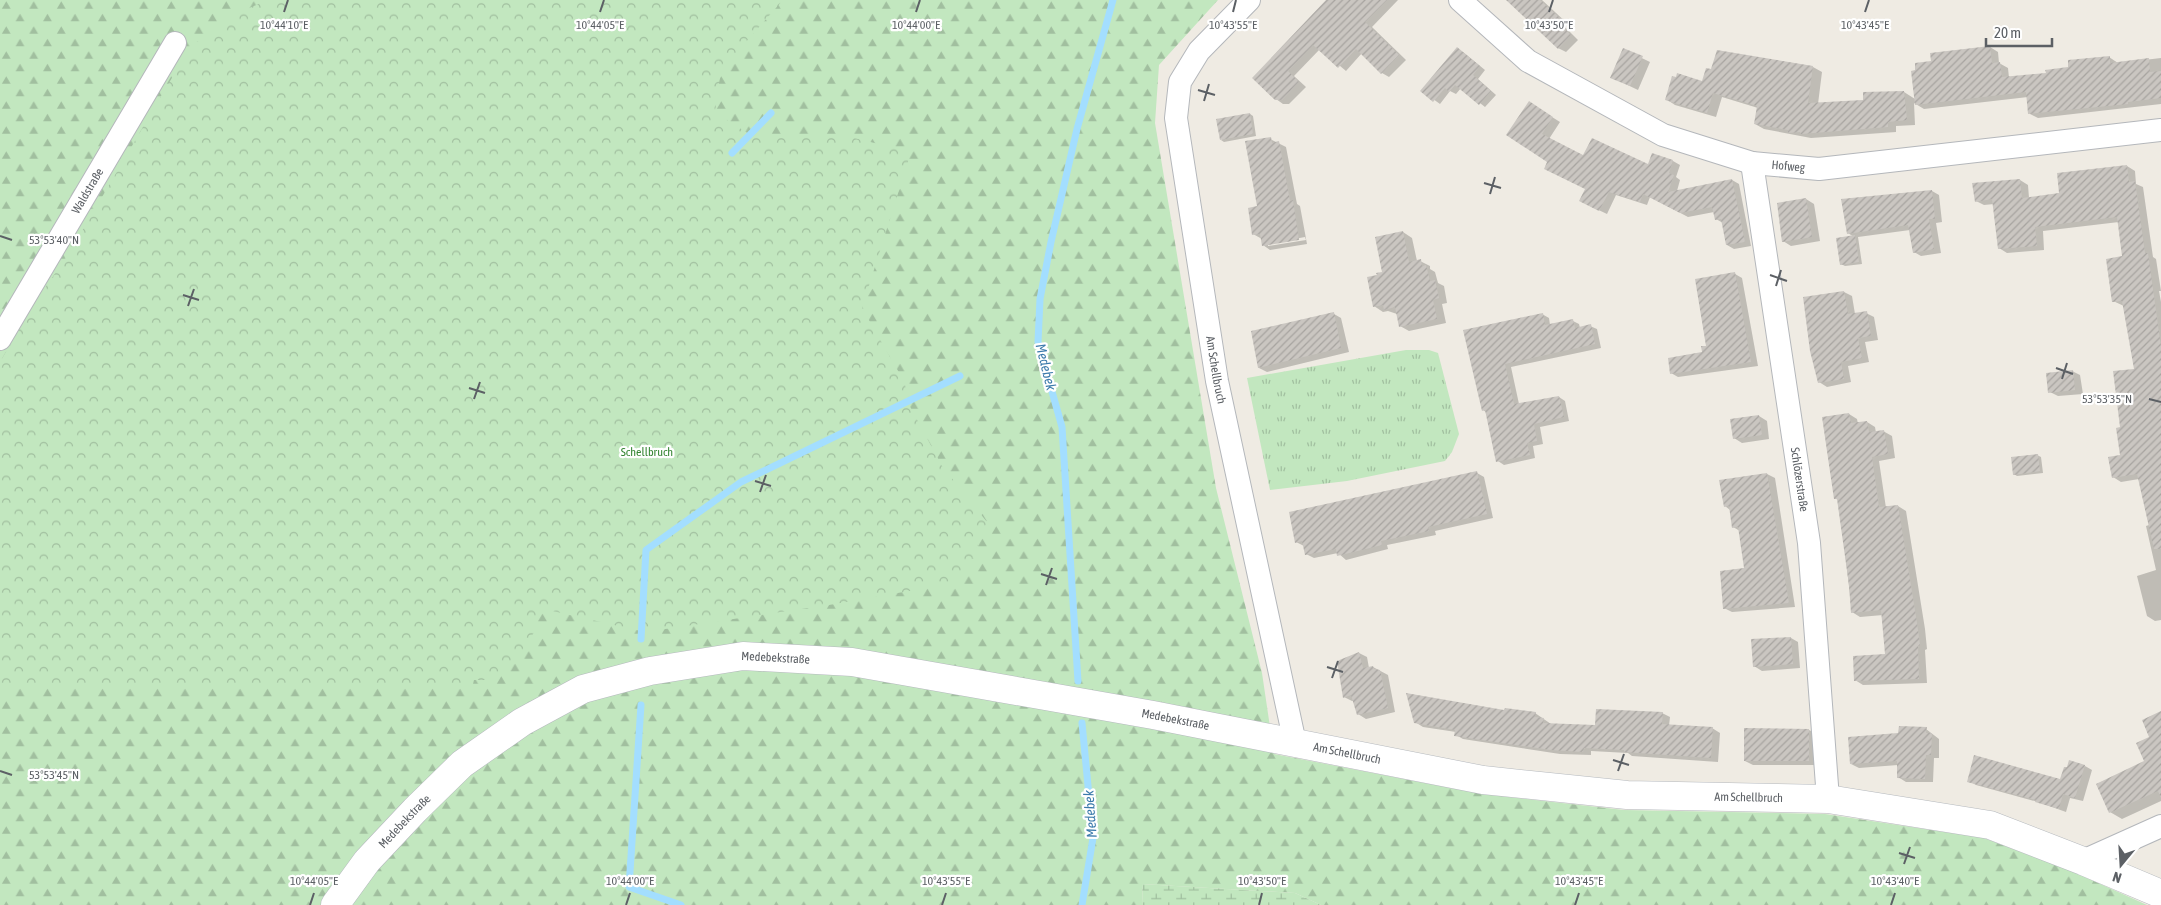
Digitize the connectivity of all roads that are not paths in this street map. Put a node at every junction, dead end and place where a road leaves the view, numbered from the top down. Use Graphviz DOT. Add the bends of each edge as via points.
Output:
graph roads {
  1 [pos="1249,0"];
  2 [pos="1460,0"];
  3 [pos="175,43"];
  4 [pos="2161,130"];
  5 [pos="1752,162"];
  6 [pos="0,339"];
  7 [pos="1295,743"];
  8 [pos="1828,799"];
  9 [pos="2161,826"];
  10 [pos="2083,861"];
  11 [pos="2161,894"];
  12 [pos="335,905"];
  1 -- 7 [label="street, Am Schellbruch" via="1199,51 1180,82 1176,118 1217,381"];
  2 -- 5 [label="street, Hofweg" via="1528,61 1664,135"];
  3 -- 6 [label="street, Waldstraße"];
  4 -- 5 [label="street, Hofweg" via="1819,169"];
  5 -- 8 [label="street, Schlözerstraße" via="1809,543"];
  7 -- 8 [label="street, Am Schellbruch" via="1483,780 1627,795"];
  7 -- 12 [label="street, Medebekstraße" via="1153,714 852,662 743,656 669,668 583,689 522,722 462,764 368,861"];
  8 -- 10 [label="street, Am Schellbruch" via="1990,826"];
  9 -- 10 [label="street"];
  10 -- 11 [label="street, Am Schellbruch"];
}
